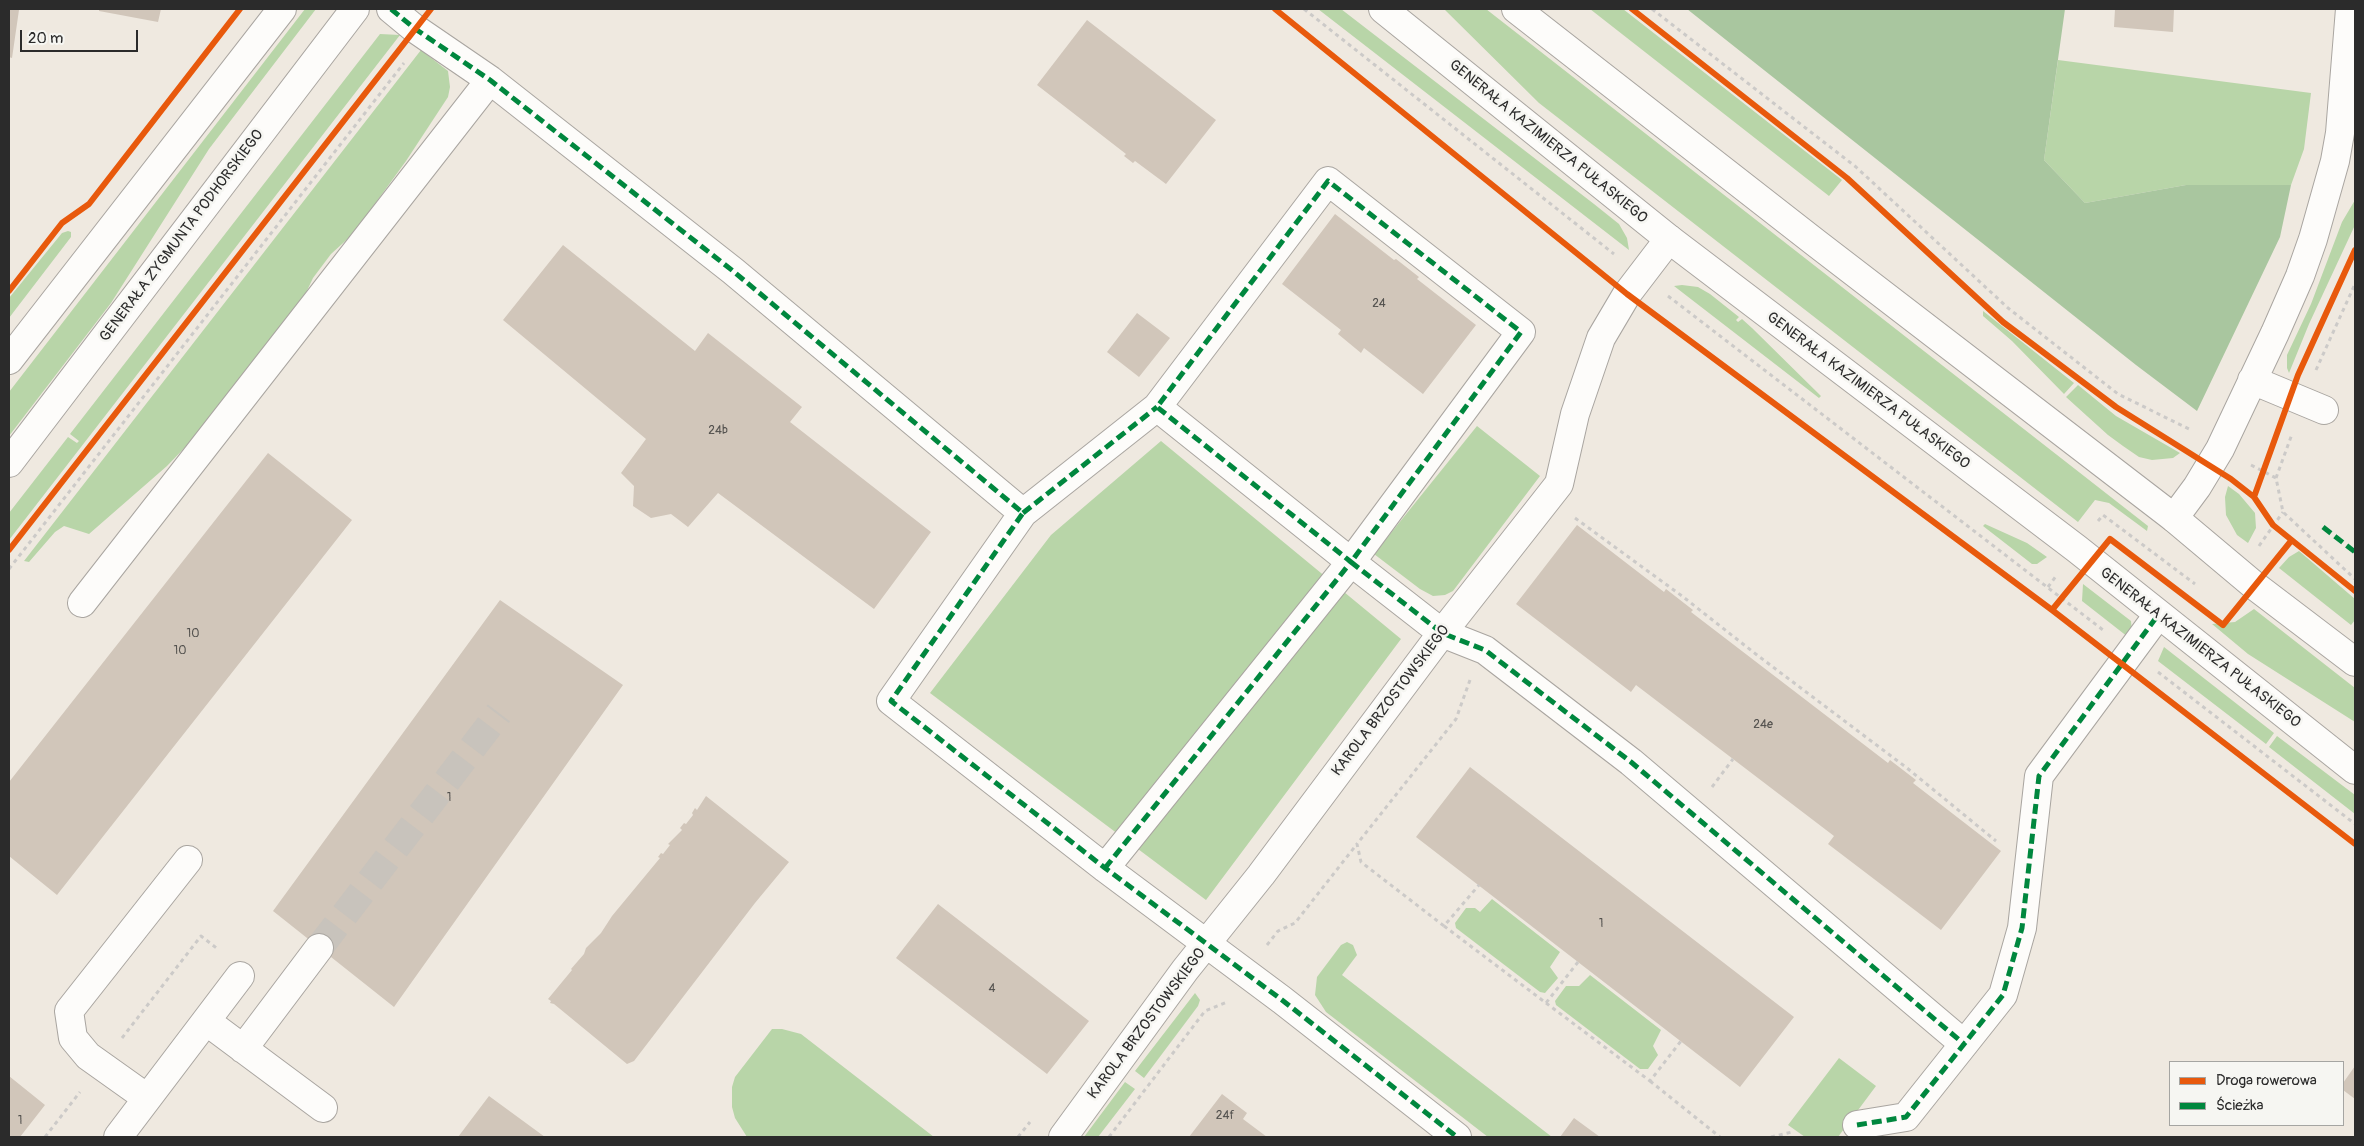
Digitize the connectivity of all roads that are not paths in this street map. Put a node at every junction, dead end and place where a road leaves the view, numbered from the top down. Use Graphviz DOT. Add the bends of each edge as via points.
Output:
graph roads {
  1 [pos="282,9"];
  2 [pos="355,9"];
  3 [pos="391,9"];
  4 [pos="1383,9"];
  5 [pos="1516,9"];
  6 [pos="2350,9"];
  7 [pos="490,80"];
  8 [pos="1669,239"];
  9 [pos="9,360"];
  10 [pos="2252,380"];
  11 [pos="1157,407"];
  12 [pos="2324,410"];
  13 [pos="9,463"];
  14 [pos="1024,513"];
  15 [pos="2174,518"];
  16 [pos="1351,562"];
  17 [pos="82,603"];
  18 [pos="2158,615"];
  19 [pos="1442,633"];
  20 [pos="2355,662"];
  21 [pos="2355,770"];
  22 [pos="188,860"];
  23 [pos="1105,868"];
  24 [pos="1206,945"];
  25 [pos="319,948"];
  26 [pos="240,976"];
  27 [pos="206,1021"];
  28 [pos="1964,1044"];
  29 [pos="243,1049"];
  30 [pos="147,1098"];
  31 [pos="323,1108"];
  32 [pos="1857,1125"];
  33 [pos="131,1133"];
  34 [pos="1063,1137"];
  35 [pos="1457,1137"];
  1 -- 9 [label="street"];
  2 -- 13 [label="street, GENERAŁA ZYGMUNTA PODHORSKIEGO"];
  3 -- 7 [label="street"];
  4 -- 8 [label="street, GENERAŁA KAZIMIERZA PUŁASKIEGO"];
  5 -- 15 [label="street"];
  6 -- 10 [label="street" via="2340,133 2324,204 2300,276"];
  7 -- 14 [label="street" via="733,270"];
  7 -- 17 [label="street"];
  8 -- 18 [label="street, GENERAŁA KAZIMIERZA PUŁASKIEGO" via="2092,561"];
  8 -- 19 [label="street, KAROLA BRZOSTOWSKIEGO" via="1627,294 1600,338 1575,414 1559,484"];
  10 -- 12 [label="street"];
  10 -- 15 [label="street" via="2220,449"];
  11 -- 14 [label="street"];
  11 -- 16 [label="street"];
  11 -- 16 [label="street" via="1328,181 1521,332"];
  14 -- 23 [label="street" via="891,701"];
  15 -- 20 [label="street" via="2255,586"];
  16 -- 19 [label="street"];
  16 -- 23 [label="street"];
  18 -- 21 [label="street, GENERAŁA KAZIMIERZA PUŁASKIEGO"];
  18 -- 28 [label="street" via="2039,776 2022,928 2003,995"];
  19 -- 24 [label="street, KAROLA BRZOSTOWSKIEGO"];
  19 -- 28 [label="street" via="1486,650 1630,762"];
  22 -- 30 [label="street" via="69,1011 73,1038 88,1056"];
  23 -- 24 [label="street"];
  24 -- 34 [label="street, KAROLA BRZOSTOWSKIEGO"];
  24 -- 35 [label="street"];
  25 -- 29 [label="street"];
  26 -- 27 [label="street"];
  27 -- 29 [label="street"];
  27 -- 30 [label="street"];
  28 -- 32 [label="street" via="1906,1117"];
  29 -- 31 [label="street"];
  30 -- 33 [label="street"];
}
